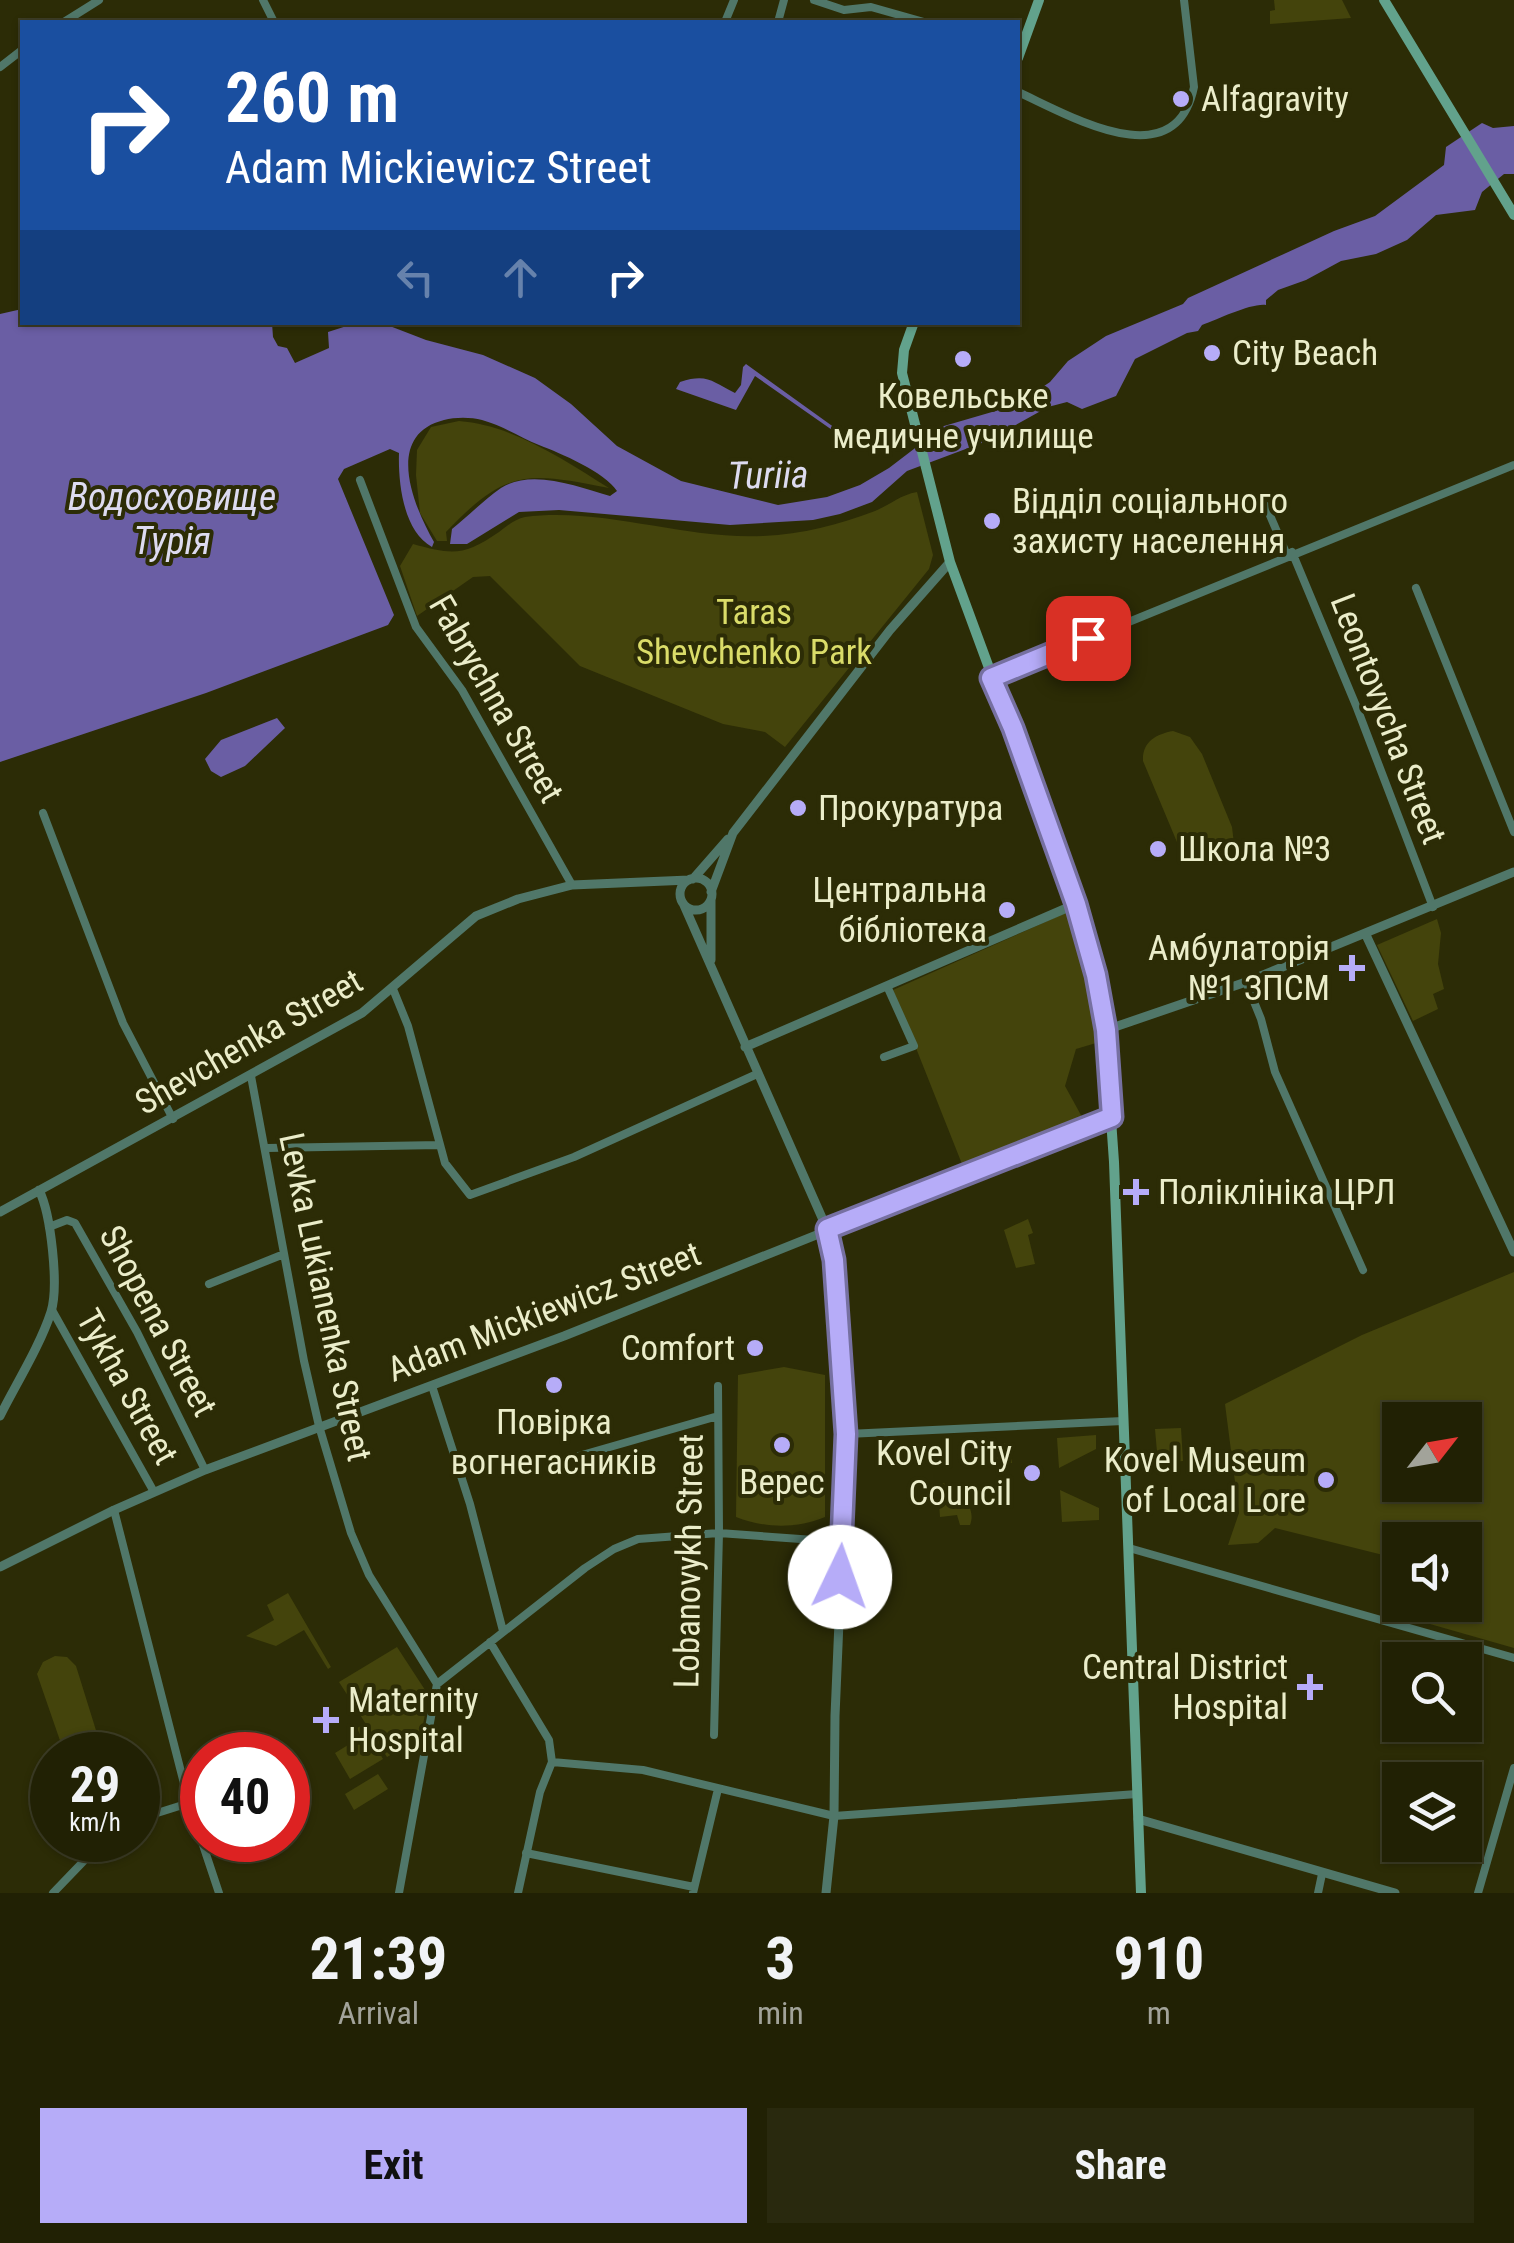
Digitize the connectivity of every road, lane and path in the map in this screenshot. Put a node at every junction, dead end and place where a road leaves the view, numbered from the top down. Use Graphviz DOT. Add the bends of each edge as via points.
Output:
graph roads {
  1 [pos="99,0"];
  2 [pos="814,0"];
  3 [pos="1040,0"];
  4 [pos="1184,0"];
  5 [pos="1384,0"];
  6 [pos="67,20"];
  7 [pos="917,20"];
  8 [pos="1020,50"];
  9 [pos="20,52"];
  10 [pos="0,67"];
  11 [pos="1020,93"];
  12 [pos="1514,215"];
  13 [pos="913,325"];
  14 [pos="1514,464"];
  15 [pos="360,480"];
  16 [pos="1266,506"];
  17 [pos="1290,554"];
  18 [pos="950,562"];
  19 [pos="1416,588"];
  20 [pos="991,678"];
  21 [pos="42,814"];
  22 [pos="1514,832"];
  23 [pos="733,833"];
  24 [pos="1514,872"];
  25 [pos="691,880"];
  26 [pos="659,883"];
  27 [pos="572,885"];
  28 [pos="711,894"];
  29 [pos="682,901"];
  30 [pos="1076,904"];
  31 [pos="1433,907"];
  32 [pos="1366,935"];
  33 [pos="711,968"];
  34 [pos="1246,982"];
  35 [pos="887,986"];
  36 [pos="393,989"];
  37 [pos="1106,1030"];
  38 [pos="745,1047"];
  39 [pos="884,1057"];
  40 [pos="757,1074"];
  41 [pos="251,1076"];
  42 [pos="1112,1117"];
  43 [pos="173,1119"];
  44 [pos="440,1145"];
  45 [pos="267,1148"];
  46 [pos="38,1190"];
  47 [pos="0,1212"];
  48 [pos="50,1227"];
  49 [pos="827,1229"];
  50 [pos="1514,1251"];
  51 [pos="284,1254"];
  52 [pos="1363,1270"];
  53 [pos="209,1284"];
  54 [pos="52,1310"];
  55 [pos="432,1386"];
  56 [pos="718,1386"];
  57 [pos="0,1416"];
  58 [pos="718,1416"];
  59 [pos="1123,1422"];
  60 [pos="319,1426"];
  61 [pos="846,1434"];
  62 [pos="574,1458"];
  63 [pos="204,1470"];
  64 [pos="154,1492"];
  65 [pos="114,1510"];
  66 [pos="718,1533"];
  67 [pos="842,1542"];
  68 [pos="1129,1548"];
  69 [pos="0,1567"];
  70 [pos="1394,1623"];
  71 [pos="503,1631"];
  72 [pos="490,1642"];
  73 [pos="1514,1658"];
  74 [pos="437,1684"];
  75 [pos="714,1735"];
  76 [pos="552,1762"];
  77 [pos="180,1764"];
  78 [pos="1514,1768"];
  79 [pos="718,1789"];
  80 [pos="1137,1794"];
  81 [pos="834,1816"];
  82 [pos="1138,1818"];
  83 [pos="526,1853"];
  84 [pos="83,1862"];
  85 [pos="209,1862"];
  86 [pos="1322,1874"];
  87 [pos="693,1890"];
  88 [pos="53,1893"];
  89 [pos="219,1893"];
  90 [pos="399,1893"];
  91 [pos="518,1893"];
  92 [pos="826,1893"];
  93 [pos="1141,1893"];
  94 [pos="1318,1893"];
  95 [pos="1395,1893"];
  96 [pos="1478,1893"];
  1 -- 6 [label="street"];
  2 -- 7 [label="street"];
  3 -- 8 [label="main road"];
  4 -- 11 [label="street" via="1192,101 1164,134 1093,128"];
  5 -- 12 [label="main road"];
  9 -- 10 [label="street"];
  13 -- 18 [label="main road" via="902,373"];
  14 -- 17 [label="street"];
  15 -- 27 [label="street, Fabrychna Street" via="416,627 462,690"];
  16 -- 17 [label="street, Leontovycha Street"];
  17 -- 20 [label="street"];
  17 -- 31 [label="street, Leontovycha Street"];
  18 -- 20 [label="main road"];
  18 -- 23 [label="street"];
  19 -- 22 [label="street"];
  20 -- 30 [label="main road"];
  21 -- 43 [label="street" via="124,1023"];
  23 -- 25 [label="street"];
  23 -- 28 [label="street"];
  24 -- 31 [label="street"];
  25 -- 26 [label="street, Shevchenka Street"];
  25 -- 28 [label="street" via="703,880"];
  25 -- 29 [label="street" via="682,888"];
  26 -- 27 [label="street, Shevchenka Street"];
  26 -- 29 [label="street"];
  27 -- 36 [label="street, Shevchenka Street" via="476,916"];
  28 -- 29 [label="street" via="702,909 691,910"];
  28 -- 33 [label="street"];
  29 -- 33 [label="street"];
  30 -- 35 [label="street"];
  30 -- 37 [label="main road"];
  31 -- 32 [label="street"];
  32 -- 34 [label="street"];
  32 -- 50 [label="street"];
  33 -- 38 [label="street"];
  34 -- 37 [label="street"];
  34 -- 52 [label="street" via="1274,1072"];
  35 -- 38 [label="street"];
  35 -- 39 [label="street" via="914,1046"];
  36 -- 41 [label="street, Shevchenka Street"];
  36 -- 44 [label="street"];
  37 -- 42 [label="main road"];
  38 -- 40 [label="street"];
  40 -- 44 [label="street" via="574,1157 470,1195"];
  40 -- 49 [label="street"];
  41 -- 43 [label="street, Shevchenka Street"];
  41 -- 45 [label="street, Levka Lukianenka Street"];
  42 -- 49 [label="street, Adam Mickiewicz Street"];
  42 -- 59 [label="main road"];
  43 -- 46 [label="street, Shevchenka Street"];
  44 -- 45 [label="street"];
  45 -- 51 [label="street, Levka Lukianenka Street"];
  46 -- 47 [label="street, Shevchenka Street"];
  46 -- 48 [label="street"];
  48 -- 54 [label="street"];
  48 -- 63 [label="street, Shopena Street" via="75,1223"];
  49 -- 55 [label="street, Adam Mickiewicz Street"];
  49 -- 61 [label="street"];
  51 -- 53 [label="street"];
  51 -- 60 [label="street, Levka Lukianenka Street"];
  54 -- 57 [label="street"];
  54 -- 64 [label="street, Tykha Street"];
  55 -- 60 [label="street, Adam Mickiewicz Street"];
  55 -- 71 [label="street"];
  56 -- 58 [label="street, Lobanovykh Street"];
  58 -- 62 [label="street"];
  58 -- 66 [label="street, Lobanovykh Street"];
  59 -- 61 [label="street"];
  59 -- 68 [label="main road"];
  60 -- 63 [label="street, Adam Mickiewicz Street"];
  60 -- 74 [label="street, Levka Lukianenka Street" via="369,1575"];
  61 -- 67 [label="street"];
  63 -- 64 [label="street, Adam Mickiewicz Street"];
  64 -- 65 [label="street, Adam Mickiewicz Street"];
  65 -- 69 [label="street, Adam Mickiewicz Street"];
  65 -- 77 [label="street"];
  66 -- 67 [label="street"];
  66 -- 71 [label="street" via="663,1535 614,1549"];
  66 -- 75 [label="street, Lobanovykh Street"];
  67 -- 81 [label="street"];
  68 -- 70 [label="street"];
  68 -- 80 [label="main road"];
  70 -- 73 [label="street"];
  71 -- 72 [label="street"];
  72 -- 74 [label="street"];
  72 -- 76 [label="street" via="549,1740"];
  74 -- 90 [label="street"];
  76 -- 79 [label="street" via="643,1770"];
  76 -- 83 [label="street"];
  78 -- 96 [label="street"];
  79 -- 81 [label="street"];
  79 -- 87 [label="street"];
  80 -- 81 [label="street"];
  80 -- 82 [label="main road"];
  81 -- 92 [label="street"];
  82 -- 86 [label="street"];
  82 -- 93 [label="main road"];
  83 -- 87 [label="street"];
  83 -- 91 [label="street"];
  84 -- 88 [label="street"];
  85 -- 89 [label="street"];
  86 -- 94 [label="street"];
  86 -- 95 [label="street"];
}
